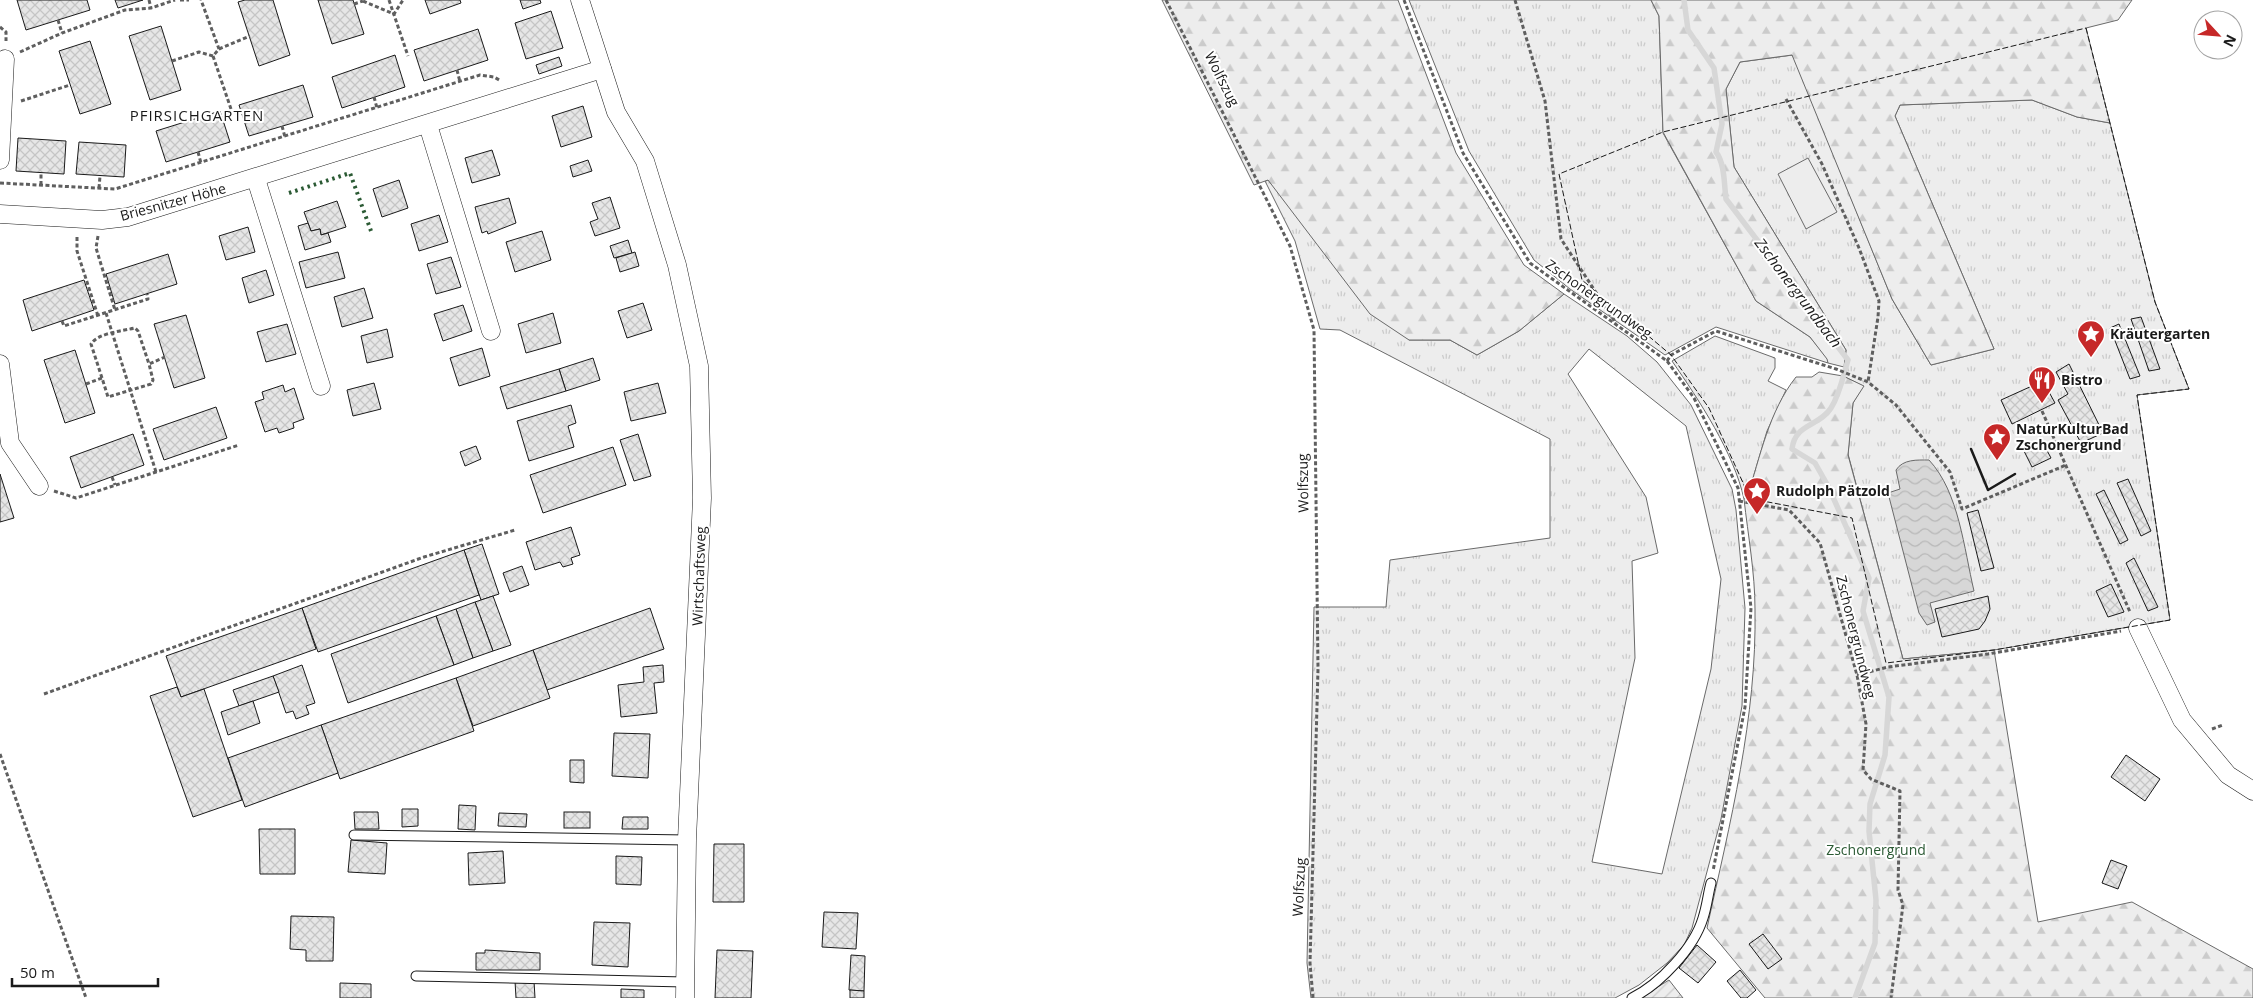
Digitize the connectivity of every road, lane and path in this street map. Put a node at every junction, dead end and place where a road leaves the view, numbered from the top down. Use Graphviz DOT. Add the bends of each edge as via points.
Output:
graph roads {
  1 [pos="149,0"];
  2 [pos="175,0"];
  3 [pos="180,0"];
  4 [pos="189,0"];
  5 [pos="201,0"];
  6 [pos="390,0"];
  7 [pos="403,0"];
  8 [pos="580,0"];
  9 [pos="1166,0"];
  10 [pos="1404,0"];
  11 [pos="1515,0"];
  12 [pos="363,1"];
  13 [pos="354,4"];
  14 [pos="151,8"];
  15 [pos="394,14"];
  16 [pos="58,20"];
  17 [pos="62,33"];
  18 [pos="250,36"];
  19 [pos="219,49"];
  20 [pos="213,56"];
  21 [pos="408,56"];
  22 [pos="5,58"];
  23 [pos="172,61"];
  24 [pos="602,69"];
  25 [pos="457,70"];
  26 [pos="460,82"];
  27 [pos="70,85"];
  28 [pos="524,94"];
  29 [pos="374,98"];
  30 [pos="1786,99"];
  31 [pos="3,105"];
  32 [pos="377,108"];
  33 [pos="232,112"];
  34 [pos="428,125"];
  35 [pos="282,126"];
  36 [pos="285,137"];
  37 [pos="198,152"];
  38 [pos="0,160"];
  39 [pos="201,163"];
  40 [pos="41,173"];
  41 [pos="100,176"];
  42 [pos="256,179"];
  43 [pos="0,183"];
  44 [pos="41,185"];
  45 [pos="99,188"];
  46 [pos="0,214"];
  47 [pos="78,218"];
  48 [pos="102,220"];
  49 [pos="147,294"];
  50 [pos="115,310"];
  51 [pos="106,313"];
  52 [pos="98,316"];
  53 [pos="62,321"];
  54 [pos="1618,326"];
  55 [pos="492,332"];
  56 [pos="112,334"];
  57 [pos="164,358"];
  58 [pos="1666,362"];
  59 [pos="0,364"];
  60 [pos="149,364"];
  61 [pos="102,378"];
  62 [pos="1868,382"];
  63 [pos="86,384"];
  64 [pos="321,386"];
  65 [pos="130,390"];
  66 [pos="2042,411"];
  67 [pos="239,445"];
  68 [pos="2066,465"];
  69 [pos="156,472"];
  70 [pos="112,476"];
  71 [pos="115,485"];
  72 [pos="39,486"];
  73 [pos="1739,501"];
  74 [pos="514,530"];
  75 [pos="2138,628"];
  76 [pos="1857,675"];
  77 [pos="44,694"];
  78 [pos="0,754"];
  79 [pos="2253,791"];
  80 [pos="354,835"];
  81 [pos="687,840"];
  82 [pos="1710,883"];
  83 [pos="416,976"];
  84 [pos="685,990"];
  85 [pos="86,998"];
  86 [pos="1313,998"];
  87 [pos="1632,998"];
  88 [pos="1890,998"];
  1 -- 14 [label="path"];
  2 -- 14 [label="path"];
  3 -- 4 [label="path"];
  5 -- 19 [label="path"];
  6 -- 15 [label="path"];
  7 -- 15 [label="path"];
  8 -- 24 [label="street"];
  9 -- 86 [label="path, Wolfszug" via="1290,246 1314,330 1318,669 1310,963"];
  10 -- 54 [label="path, Zschonergrundweg" via="1463,153 1530,263"];
  11 -- 54 [label="path" via="1545,101 1561,239"];
  12 -- 13 [label="path"];
  12 -- 15 [label="path"];
  14 -- 17 [label="path" via="125,10"];
  15 -- 21 [label="path"];
  16 -- 17 [label="path"];
  17 -- 22 [label="path"];
  18 -- 19 [label="path"];
  19 -- 20 [label="path"];
  20 -- 23 [label="path" via="199,52"];
  20 -- 33 [label="path"];
  22 -- 31 [label="street"];
  24 -- 28 [label="street, Briesnitzer Höhe"];
  24 -- 81 [label="street, Wirtschaftsweg" via="616,112 645,161 677,264 699,366 701,517"];
  25 -- 26 [label="path"];
  26 -- 28 [label="path" via="480,75 494,77"];
  26 -- 32 [label="path"];
  27 -- 31 [label="path"];
  28 -- 34 [label="street, Briesnitzer Höhe"];
  29 -- 32 [label="path"];
  30 -- 62 [label="path" via="1822,164 1879,301"];
  31 -- 38 [label="street"];
  32 -- 36 [label="path"];
  34 -- 42 [label="street, Briesnitzer Höhe"];
  34 -- 55 [label="street"];
  35 -- 36 [label="path"];
  36 -- 39 [label="path"];
  37 -- 39 [label="path"];
  39 -- 45 [label="path" via="115,189"];
  40 -- 44 [label="path"];
  41 -- 45 [label="path"];
  42 -- 48 [label="street, Briesnitzer Höhe" via="160,209"];
  42 -- 64 [label="street"];
  43 -- 44 [label="path"];
  44 -- 45 [label="path"];
  46 -- 47 [label="street, Briesnitzer Höhe"];
  47 -- 48 [label="street, Briesnitzer Höhe"];
  47 -- 52 [label="path" via="77,251"];
  48 -- 50 [label="path" via="96,248"];
  49 -- 50 [label="path" via="148,299"];
  50 -- 51 [label="path"];
  51 -- 52 [label="path"];
  51 -- 56 [label="path"];
  52 -- 53 [label="path" via="64,326"];
  54 -- 58 [label="path, Zschonergrundweg"];
  56 -- 60 [label="path" via="135,328"];
  56 -- 61 [label="path" via="91,344"];
  56 -- 65 [label="path"];
  57 -- 60 [label="path"];
  58 -- 62 [label="path" via="1671,355 1716,331"];
  58 -- 73 [label="path, Zschonergrundweg" via="1694,398 1738,488"];
  59 -- 72 [label="street" via="10,443"];
  60 -- 65 [label="path" via="151,384"];
  61 -- 63 [label="path"];
  61 -- 65 [label="path" via="108,397"];
  62 -- 68 [label="path" via="1896,405 1950,472 1962,509"];
  65 -- 69 [label="path"];
  66 -- 68 [label="path"];
  67 -- 69 [label="path"];
  68 -- 75 [label="path"];
  69 -- 71 [label="path"];
  70 -- 71 [label="path"];
  71 -- 72 [label="path" via="76,498"];
  73 -- 76 [label="path, Zschonergrundweg" via="1790,510 1820,543"];
  73 -- 82 [label="path, Zschonergrundweg" via="1751,608 1745,707"];
  74 -- 77 [label="path" via="424,557"];
  75 -- 76 [label="path" via="1988,654 1888,667"];
  75 -- 79 [label="street" via="2182,720 2228,775"];
  76 -- 88 [label="path, Zschonergrundweg" via="1866,724 1863,770 1871,779 1900,790 1898,890 1903,906"];
  78 -- 85 [label="path"];
  80 -- 81 [label="lane"];
  81 -- 84 [label="street, Wirtschaftsweg"];
  82 -- 87 [label="lane" via="1703,919 1687,946 1671,969"];
  83 -- 84 [label="lane"];
}
